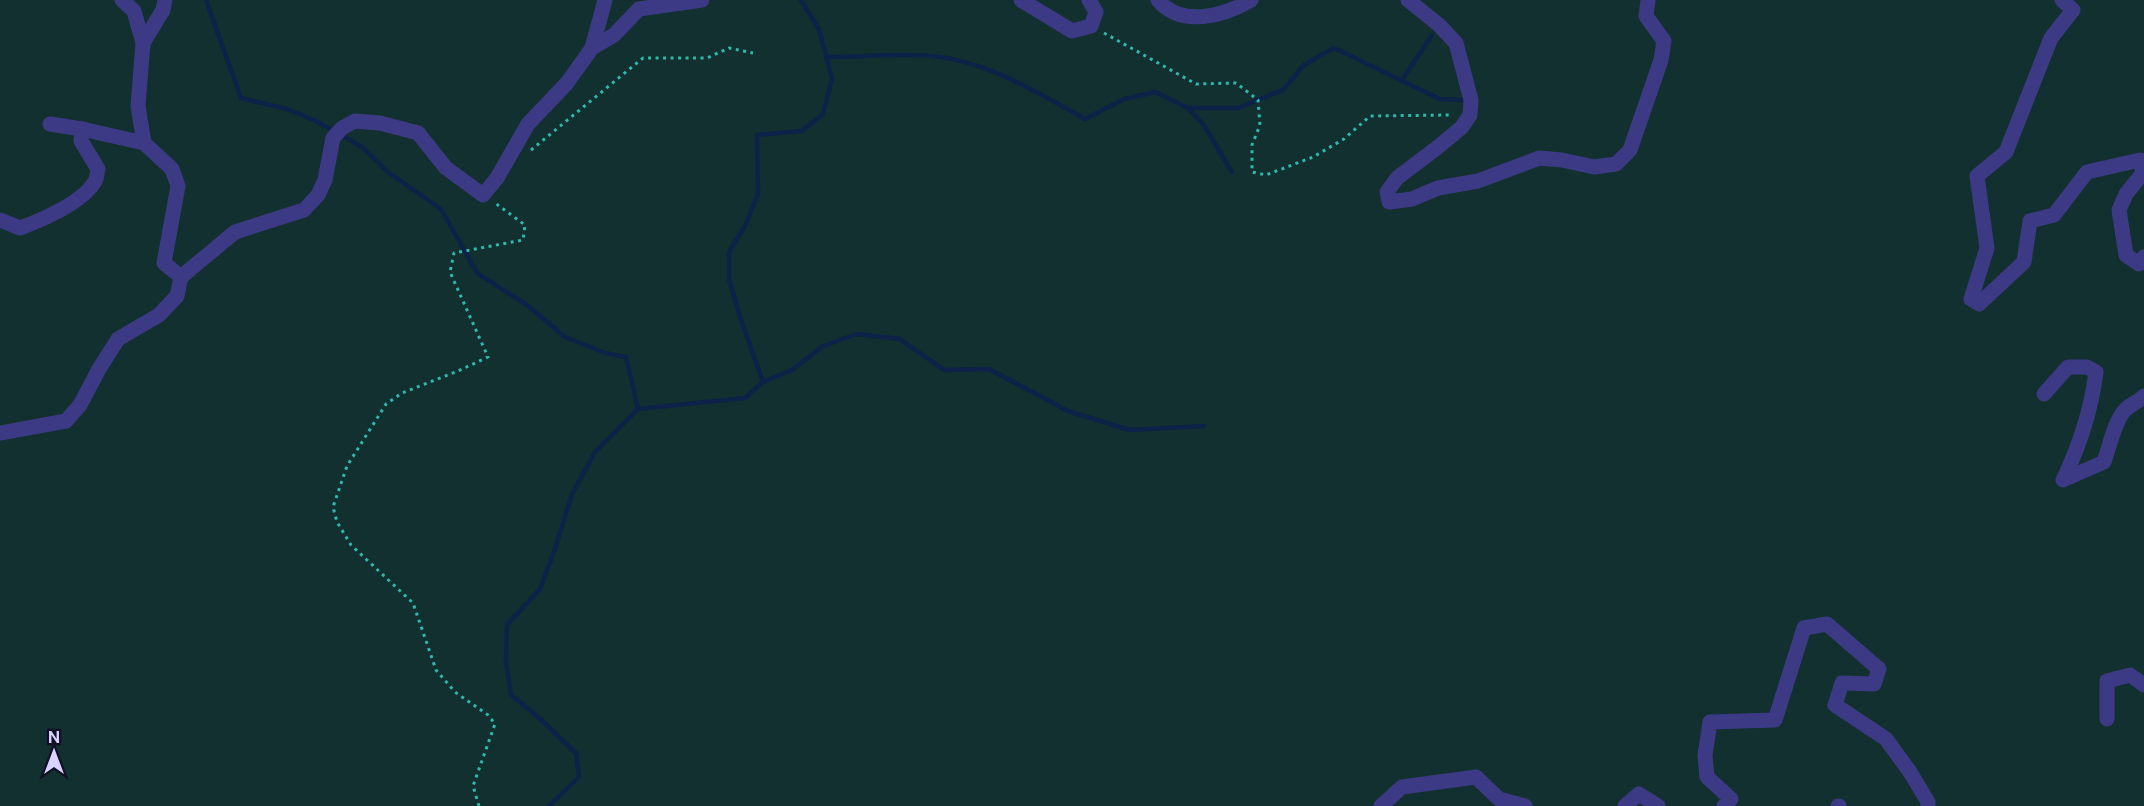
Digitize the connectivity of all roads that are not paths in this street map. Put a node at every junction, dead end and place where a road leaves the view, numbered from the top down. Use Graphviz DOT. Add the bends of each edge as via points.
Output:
graph roads {
  1 [pos="122,0"];
  2 [pos="165,0"];
  3 [pos="605,0"];
  4 [pos="702,0"];
  5 [pos="1021,0"];
  6 [pos="1089,0"];
  7 [pos="1158,0"];
  8 [pos="1251,0"];
  9 [pos="1408,0"];
  10 [pos="1647,0"];
  11 [pos="2062,0"];
  12 [pos="142,43"];
  13 [pos="592,48"];
  14 [pos="50,124"];
  15 [pos="82,129"];
  16 [pos="144,143"];
  17 [pos="0,220"];
  18 [pos="2144,257"];
  19 [pos="181,277"];
  20 [pos="2044,394"];
  21 [pos="2144,396"];
  22 [pos="0,433"];
  23 [pos="2144,685"];
  24 [pos="2106,719"];
  25 [pos="1381,806"];
  26 [pos="1525,806"];
  27 [pos="1625,806"];
  28 [pos="1658,806"];
  29 [pos="1724,806"];
  30 [pos="1928,806"];
  1 -- 12 [label="lane" via="134,11"];
  2 -- 12 [label="lane"];
  3 -- 13 [label="lane"];
  4 -- 13 [label="lane" via="639,9 614,35"];
  5 -- 6 [label="lane" via="1072,31 1091,26 1096,12"];
  7 -- 8 [label="lane" via="1184,16 1216,15"];
  9 -- 10 [label="lane" via="1456,44 1471,100 1470,115 1438,147 1397,178 1387,192 1389,202 1478,181 1539,158 1594,167 1616,164 1630,150 1661,60 1664,41 1646,15"];
  11 -- 18 [label="lane" via="2073,10 2051,38 2006,152 1977,176 1987,248 1971,300 1979,304 2024,262 2030,221 2054,215 2087,172 2140,160 2143,173 2119,210 2126,255 2139,264"];
  12 -- 16 [label="lane" via="138,106"];
  13 -- 19 [label="lane" via="567,83 528,124 483,195 446,168 418,133 354,121 333,138 325,180 304,210 235,232"];
  14 -- 15 [label="lane"];
  15 -- 16 [label="lane"];
  15 -- 17 [label="lane" via="81,141 98,168 95,182 50,217 20,228"];
  16 -- 19 [label="lane" via="172,169 178,186 164,263"];
  19 -- 22 [label="lane" via="177,296 159,315 118,339 81,405 66,421"];
  20 -- 21 [label="lane" via="2068,367 2087,367 2096,372 2086,427 2063,480 2104,462 2118,420"];
  23 -- 24 [label="lane" via="2130,675 2106,681"];
  25 -- 26 [label="lane" via="1402,788 1476,777 1499,799"];
  27 -- 28 [label="lane" via="1639,794"];
  29 -- 30 [label="lane" via="1731,799 1707,777 1705,755 1710,722 1775,720 1804,628 1827,624 1879,669 1874,684 1842,683 1835,705 1886,739"];
}
